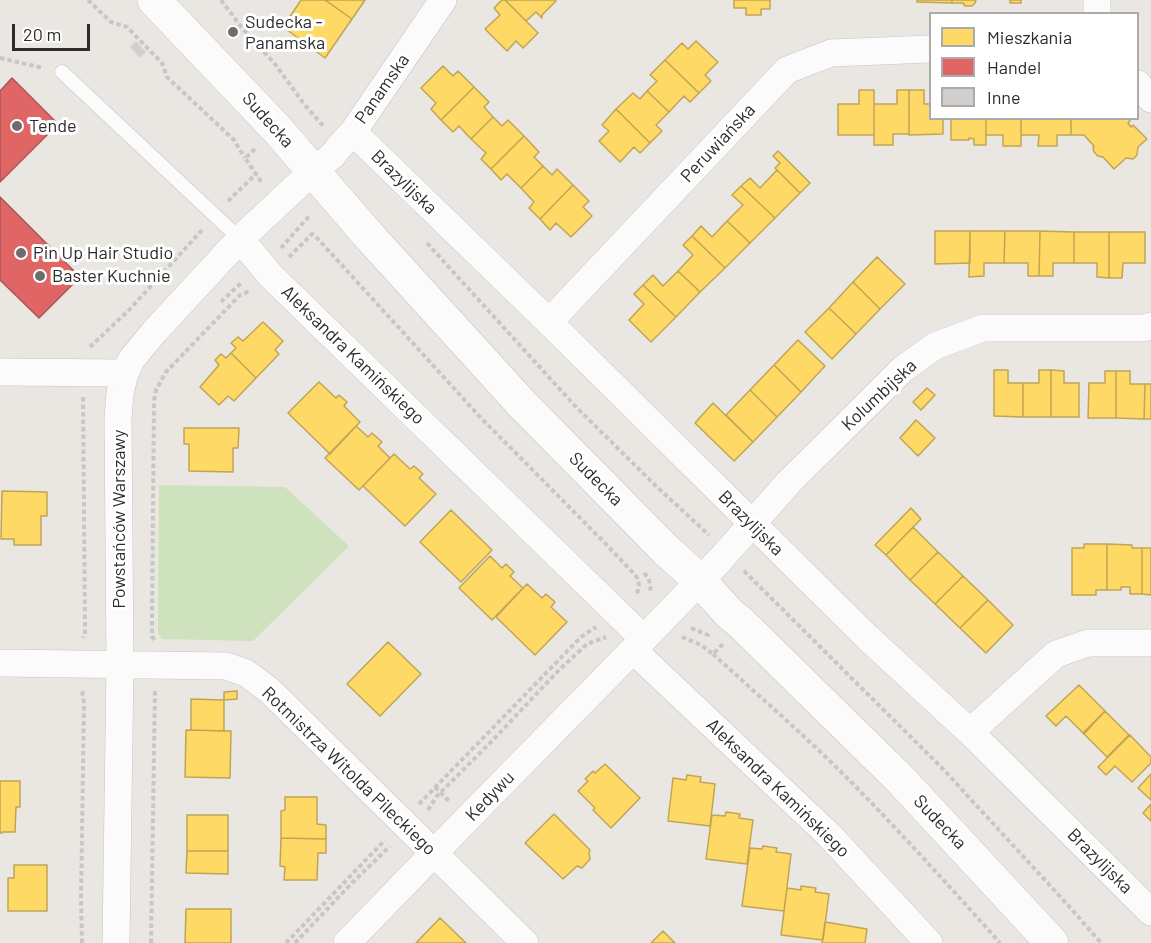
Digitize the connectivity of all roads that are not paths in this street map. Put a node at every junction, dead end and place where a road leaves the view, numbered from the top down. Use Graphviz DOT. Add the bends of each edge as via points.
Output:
graph roads {
  1 [pos="154,0"];
  2 [pos="443,0"];
  3 [pos="929,49"];
  4 [pos="62,72"];
  5 [pos="1139,86"];
  6 [pos="1151,99"];
  7 [pos="346,139"];
  8 [pos="313,171"];
  9 [pos="240,239"];
  10 [pos="549,322"];
  11 [pos="1151,326"];
  12 [pos="0,372"];
  13 [pos="125,373"];
  14 [pos="751,524"];
  15 [pos="700,581"];
  16 [pos="630,631"];
  17 [pos="1151,642"];
  18 [pos="0,663"];
  19 [pos="120,665"];
  20 [pos="970,732"];
  21 [pos="434,854"];
  22 [pos="1151,912"];
  23 [pos="117,943"];
  24 [pos="347,943"];
  25 [pos="525,943"];
  26 [pos="929,943"];
  27 [pos="1052,943"];
  1 -- 8 [label="street, Sudecka"];
  2 -- 7 [label="street, Panamska"];
  3 -- 10 [label="street, Peruwiańska" via="831,53 788,70"];
  4 -- 9 [label="lane, Aleksandra Kamińskiego"];
  5 -- 6 [label="street"];
  7 -- 8 [label="street, Panamska"];
  7 -- 10 [label="street, Brazylijska"];
  8 -- 9 [label="street, Powstańców Warszawy"];
  8 -- 15 [label="street, Sudecka" via="522,404"];
  9 -- 13 [label="street, Powstańców Warszawy" via="154,332"];
  9 -- 16 [label="street, Aleksandra Kamińskiego" via="267,272"];
  10 -- 14 [label="street, Brazylijska"];
  11 -- 14 [label="street, Kolumbijska" via="983,328 935,346 903,369"];
  12 -- 13 [label="street"];
  13 -- 19 [label="street, Powstańców Warszawy" via="118,418"];
  14 -- 15 [label="street, Kolumbijska"];
  14 -- 20 [label="street, Brazylijska"];
  15 -- 16 [label="street" via="668,612"];
  15 -- 27 [label="street, Sudecka" via="900,779"];
  16 -- 21 [label="street, Kedywu"];
  16 -- 26 [label="street, Aleksandra Kamińskiego"];
  17 -- 20 [label="street" via="1088,643 1056,654"];
  18 -- 19 [label="street, Rotmistrza Witolda Pileckiego"];
  19 -- 21 [label="street, Rotmistrza Witolda Pileckiego" via="226,666 246,673 269,690"];
  19 -- 23 [label="street, Powstańców Warszawy"];
  20 -- 22 [label="street, Brazylijska"];
  21 -- 24 [label="street, Kedywu"];
  21 -- 25 [label="street, Rotmistrza Witolda Pileckiego"];
}
